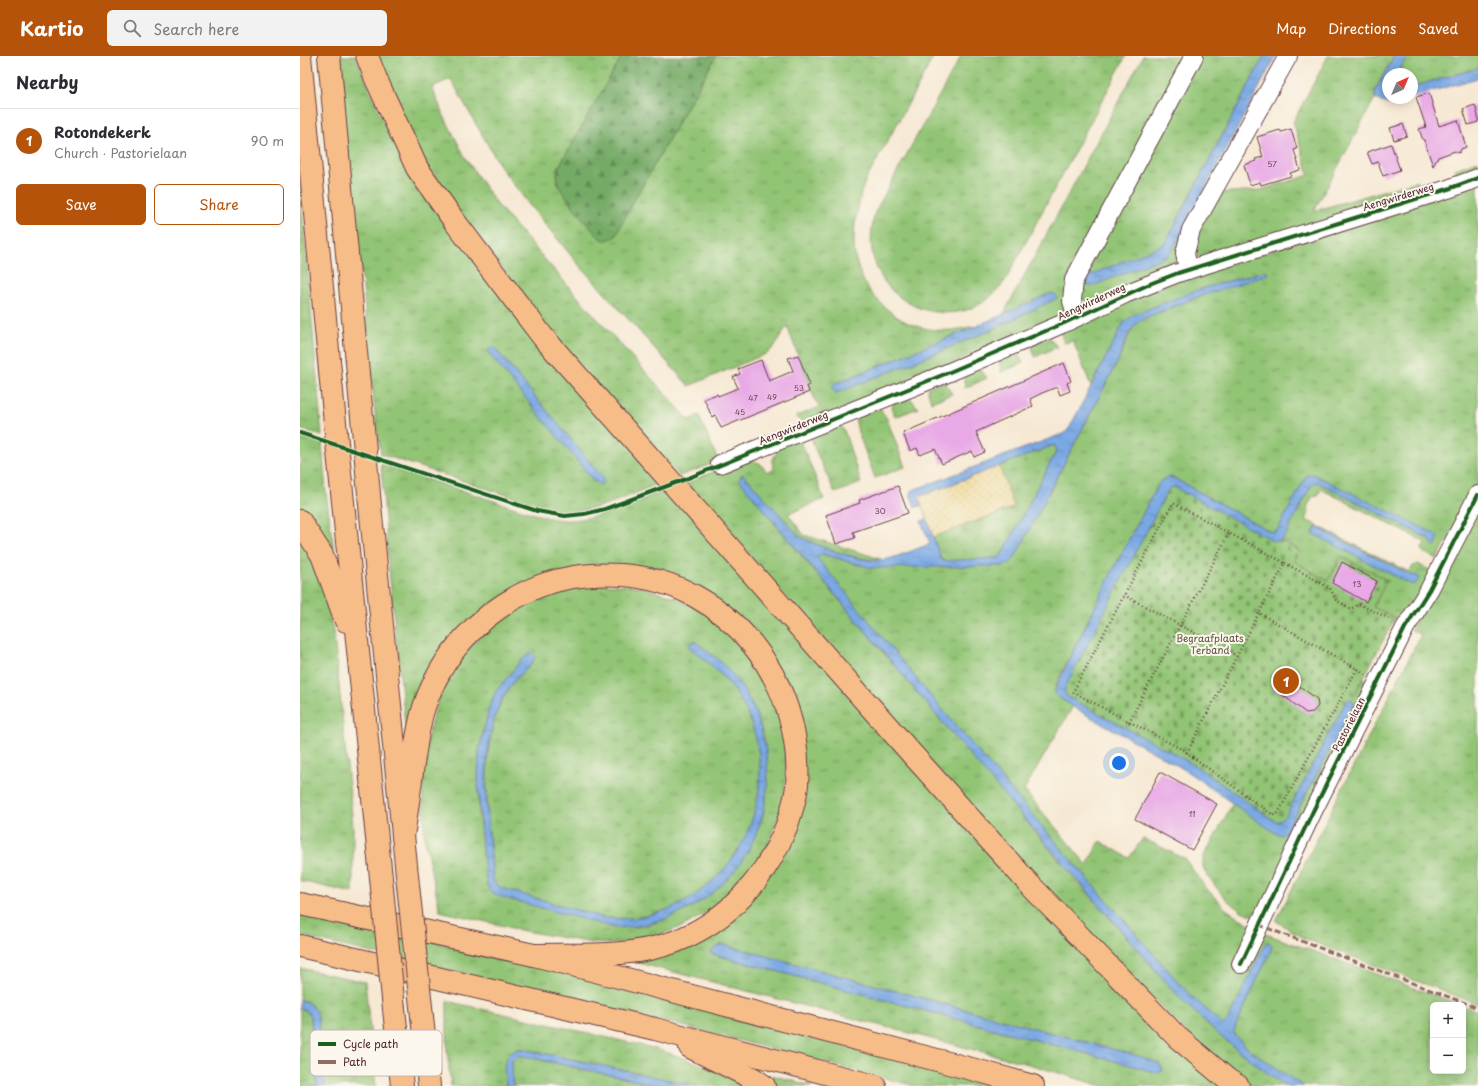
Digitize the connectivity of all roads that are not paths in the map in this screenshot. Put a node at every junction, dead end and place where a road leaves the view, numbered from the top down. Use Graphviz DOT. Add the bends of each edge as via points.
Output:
graph roads {
  1 [pos="300,56"];
  2 [pos="329,56"];
  3 [pos="367,56"];
  4 [pos="1194,56"];
  5 [pos="1288,56"];
  6 [pos="1478,178"];
  7 [pos="1188,270"];
  8 [pos="1077,317"];
  9 [pos="720,464"];
  10 [pos="1478,495"];
  11 [pos="300,521"];
  12 [pos="358,656"];
  13 [pos="403,836"];
  14 [pos="300,904"];
  15 [pos="300,946"];
  16 [pos="534,955"];
  17 [pos="1241,964"];
  18 [pos="655,1029"];
  19 [pos="396,1030"];
  20 [pos="423,1030"];
  21 [pos="428,1076"];
  22 [pos="429,1086"];
  23 [pos="764,1086"];
  24 [pos="875,1086"];
  25 [pos="1033,1086"];
  26 [pos="1238,1086"];
  1 -- 12 [label="highway"];
  2 -- 13 [label="highway"];
  3 -- 26 [label="highway" via="417,168 543,337 1031,886 1177,1038"];
  4 -- 8 [label="street, Aengwirderweg" via="1074,280 1072,301"];
  5 -- 7 [label="street" via="1191,230 1185,253"];
  6 -- 7 [label="street, Aengwirderweg"];
  7 -- 8 [label="street, Aengwirderweg" via="1152,283"];
  8 -- 9 [label="street, Aengwirderweg" via="945,374"];
  10 -- 17 [label="street, Pastorielaan" via="1429,590 1405,628 1313,811"];
  11 -- 12 [label="highway" via="322,554"];
  12 -- 19 [label="highway, bridge"];
  13 -- 16 [label="highway" via="418,730 435,681 452,652 470,631 515,597 562,579 588,574 635,576 661,582 685,592 709,604 732,622 765,660 777,682 794,735 797,786 792,812 768,866 744,895 717,919 672,943 622,953"];
  13 -- 20 [label="highway, bridge"];
  14 -- 16 [label="highway"];
  15 -- 18 [label="highway"];
  16 -- 25 [label="highway"];
  18 -- 23 [label="highway"];
  18 -- 24 [label="highway"];
  21 -- 22 [label="highway, bridge"];
}
